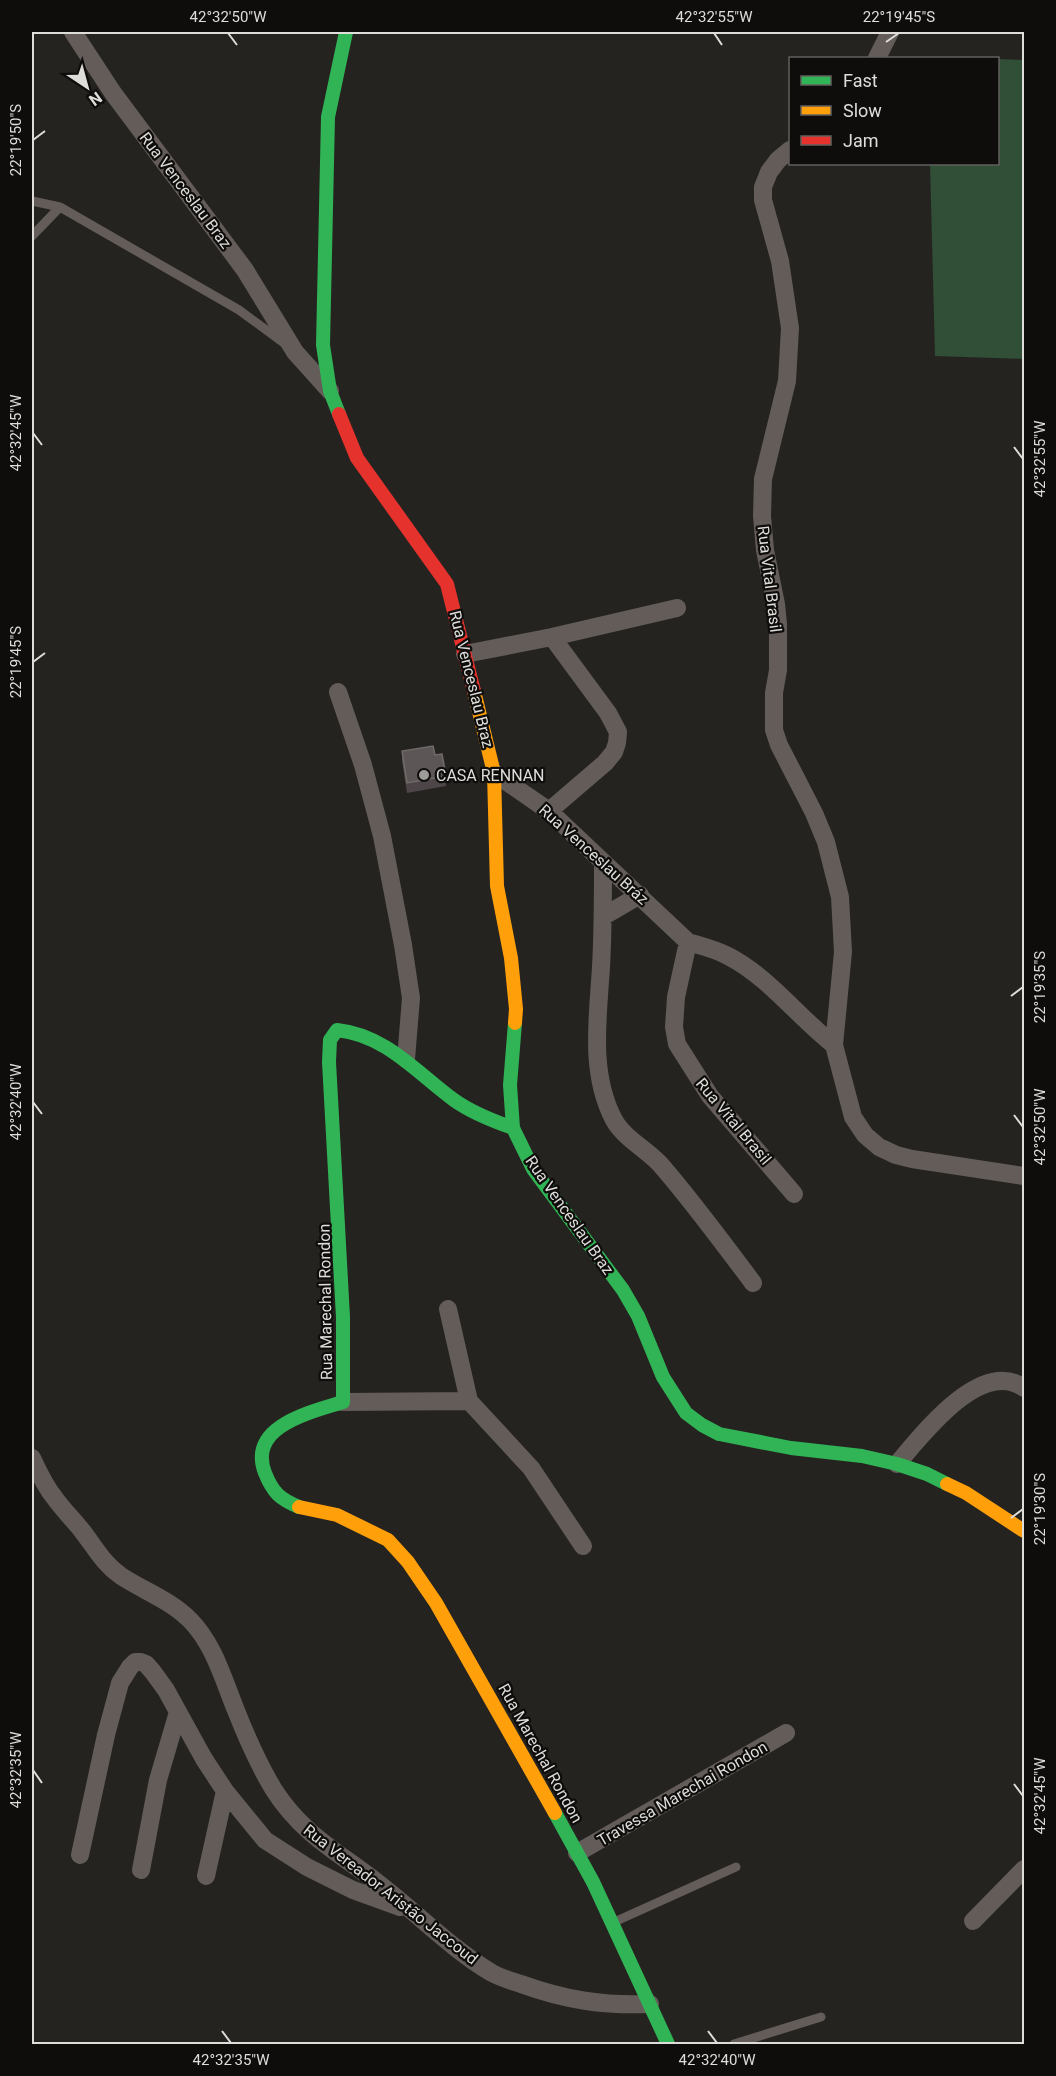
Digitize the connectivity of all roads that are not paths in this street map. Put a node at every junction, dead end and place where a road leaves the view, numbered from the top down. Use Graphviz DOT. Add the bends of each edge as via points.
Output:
graph roads {
  1 [pos="73,32"];
  2 [pos="346,32"];
  3 [pos="890,32"];
  4 [pos="878,57"];
  5 [pos="789,151"];
  6 [pos="32,201"];
  7 [pos="60,207"];
  8 [pos="32,236"];
  9 [pos="295,352"];
  10 [pos="330,391"];
  11 [pos="677,608"];
  12 [pos="552,637"];
  13 [pos="465,654"];
  14 [pos="338,692"];
  15 [pos="494,773"];
  16 [pos="549,811"];
  17 [pos="603,862"];
  18 [pos="640,895"];
  19 [pos="604,916"];
  20 [pos="688,942"];
  21 [pos="834,1046"];
  22 [pos="406,1059"];
  23 [pos="513,1128"];
  24 [pos="1024,1176"];
  25 [pos="794,1194"];
  26 [pos="753,1284"];
  27 [pos="448,1309"];
  28 [pos="1024,1388"];
  29 [pos="469,1401"];
  30 [pos="343,1402"];
  31 [pos="32,1458"];
  32 [pos="897,1464"];
  33 [pos="1024,1531"];
  34 [pos="583,1546"];
  35 [pos="178,1712"];
  36 [pos="786,1733"];
  37 [pos="225,1791"];
  38 [pos="577,1853"];
  39 [pos="80,1855"];
  40 [pos="736,1867"];
  41 [pos="1024,1869"];
  42 [pos="141,1870"];
  43 [pos="206,1876"];
  44 [pos="413,1912"];
  45 [pos="973,1921"];
  46 [pos="612,1923"];
  47 [pos="650,2004"];
  48 [pos="821,2017"];
  49 [pos="668,2044"];
  50 [pos="734,2044"];
  1 -- 9 [label="street, Rua Venceslau Braz" via="113,93 245,270"];
  2 -- 10 [label="street, Rua Venceslau Braz" via="328,117 323,345"];
  3 -- 4 [label="street"];
  5 -- 21 [label="street, Rua Vital Brasil" via="769,172 763,200 780,261 790,328 787,381 763,479 762,516 778,624 774,730 826,842 840,897 843,952"];
  6 -- 7 [label="lane, Rua Venceslau Braz"];
  7 -- 8 [label="lane"];
  7 -- 9 [label="lane, Rua Venceslau Braz" via="238,310"];
  9 -- 10 [label="street, Rua Venceslau Braz"];
  10 -- 13 [label="street, Rua Venceslau Braz" via="357,458 447,584"];
  11 -- 12 [label="street"];
  12 -- 13 [label="street"];
  12 -- 16 [label="street" via="602,705 618,732 618,743 605,763"];
  13 -- 15 [label="street, Rua Venceslau Braz"];
  14 -- 22 [label="street" via="382,836 404,945 411,998"];
  15 -- 16 [label="street, Rua Venceslau Bráz"];
  15 -- 23 [label="street, Rua Venceslau Braz" via="497,886 516,1000 510,1085"];
  16 -- 17 [label="street, Rua Venceslau Bráz"];
  17 -- 18 [label="street, Rua Venceslau Bráz"];
  17 -- 19 [label="street"];
  18 -- 19 [label="street"];
  18 -- 20 [label="street, Rua Venceslau Bráz"];
  19 -- 26 [label="street" via="597,1030 605,1100 615,1123 658,1161"];
  20 -- 21 [label="street" via="715,950 750,970"];
  20 -- 25 [label="street, Rua Vital Brasil" via="676,997 677,1044 710,1096"];
  21 -- 24 [label="street, Rua Vital Brasil" via="853,1118 879,1147 912,1159"];
  22 -- 23 [label="street, Rua Marechal Rondon" via="455,1101"];
  22 -- 30 [label="street, Rua Marechal Rondon" via="350,1030 337,1030 330,1040 343,1317"];
  23 -- 32 [label="street, Rua Venceslau Braz" via="533,1169 638,1316 663,1377 686,1413 719,1434 735,1438"];
  27 -- 29 [label="street"];
  28 -- 32 [label="street" via="1007,1380 986,1384 972,1392 945,1410"];
  29 -- 30 [label="street"];
  29 -- 34 [label="street" via="531,1468"];
  30 -- 38 [label="street, Rua Marechal Rondon" via="296,1417 264,1443 262,1464 269,1482 282,1500 364,1527 388,1540 408,1562 469,1659"];
  31 -- 44 [label="street, Rua Vereador Aristão Jaccoud" via="53,1496 101,1559 119,1575 164,1599 190,1620 208,1644 252,1748 292,1816"];
  32 -- 33 [label="street, Rua Venceslau Braz" via="966,1493"];
  35 -- 37 [label="street"];
  35 -- 39 [label="street" via="146,1664 135,1662 130,1666 120,1683"];
  35 -- 42 [label="street" via="158,1780"];
  36 -- 38 [label="street, Travessa Marechai Rondon"];
  37 -- 43 [label="street"];
  37 -- 44 [label="street" via="265,1840 353,1890"];
  38 -- 46 [label="street, Rua Marechal Rondon"];
  40 -- 46 [label="lane"];
  41 -- 45 [label="street"];
  44 -- 47 [label="street, Rua Vereador Aristão Jaccoud" via="494,1974 579,2001"];
  46 -- 47 [label="street, Rua Marechal Rondon"];
  47 -- 49 [label="street, Rua Marechal Rondon"];
  48 -- 50 [label="lane"];
}
